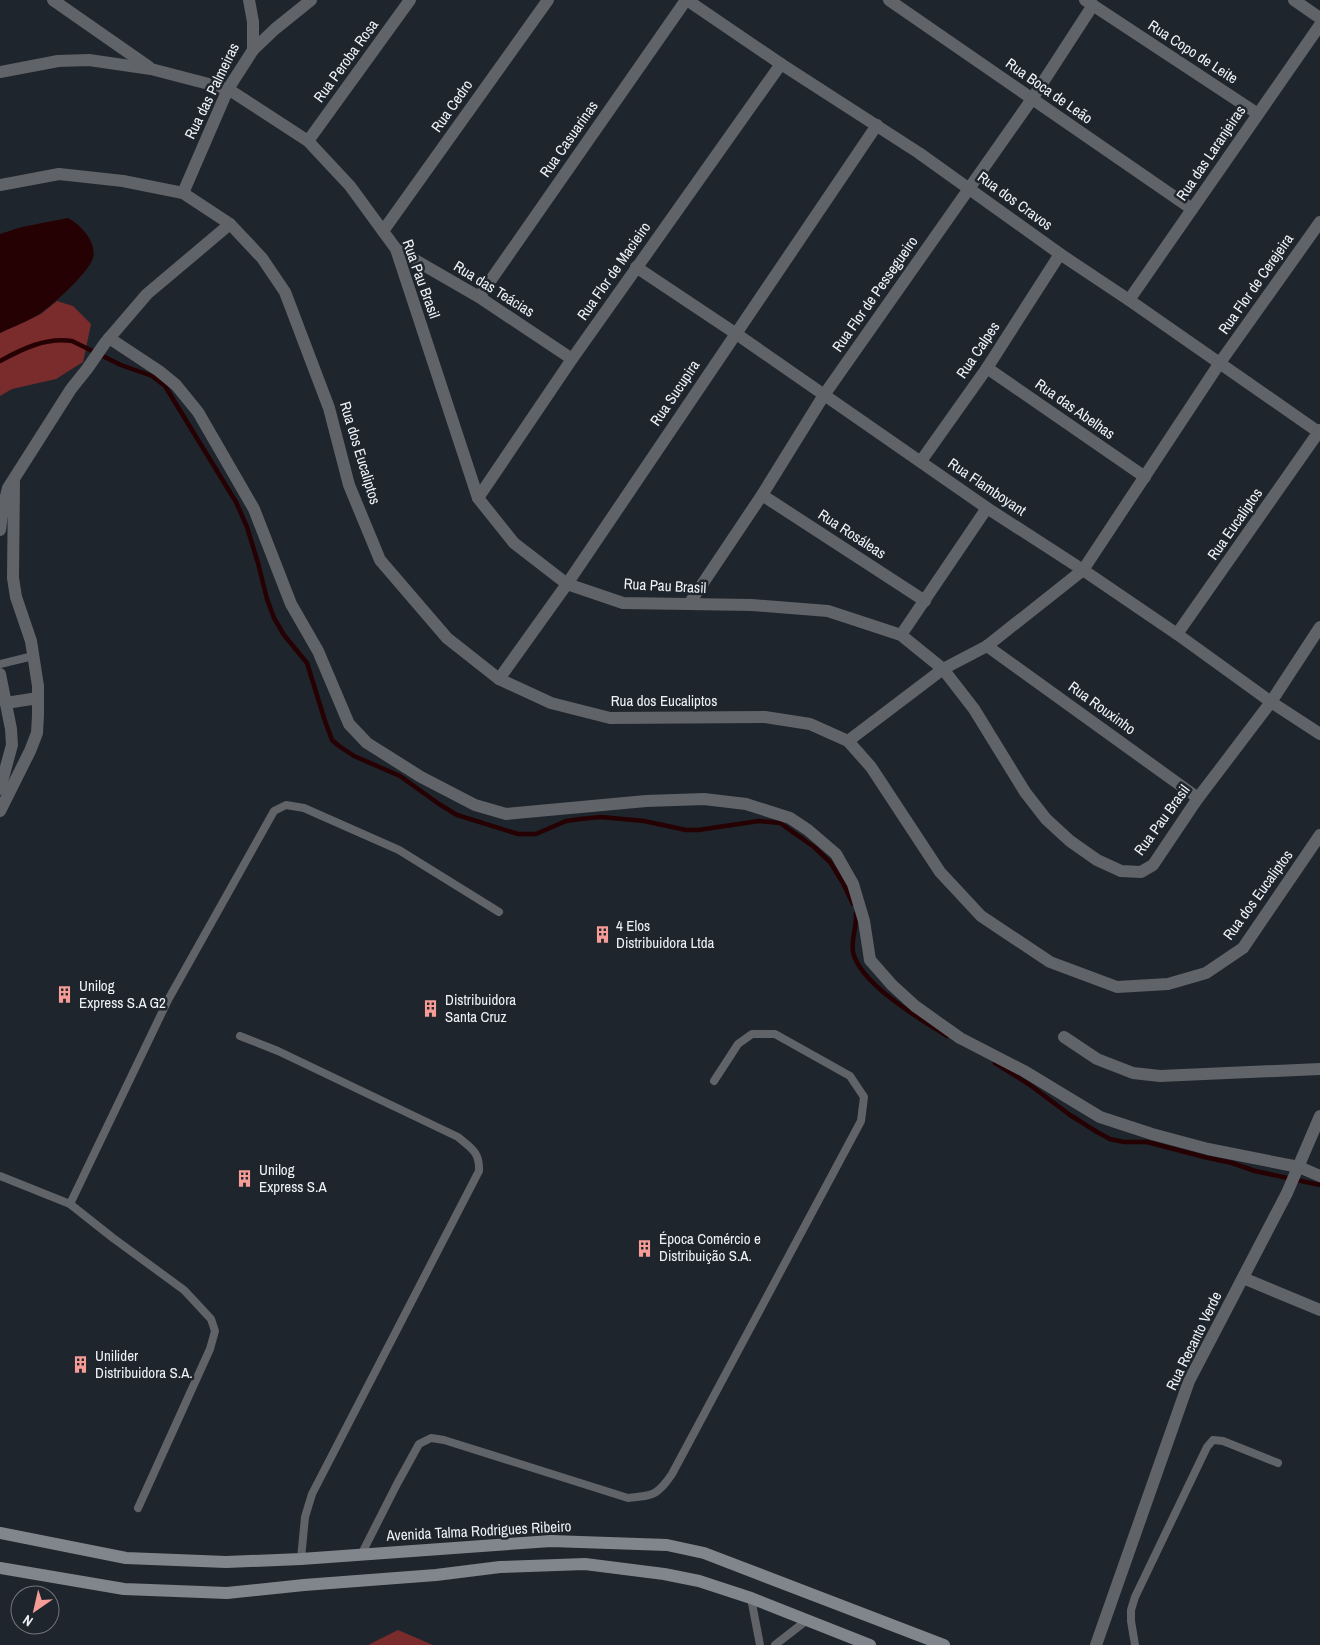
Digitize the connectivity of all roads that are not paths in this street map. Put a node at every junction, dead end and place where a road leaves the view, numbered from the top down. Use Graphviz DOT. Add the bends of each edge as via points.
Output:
graph roads {
  1 [pos="53,0"];
  2 [pos="249,0"];
  3 [pos="311,0"];
  4 [pos="410,0"];
  5 [pos="548,0"];
  6 [pos="687,0"];
  7 [pos="889,0"];
  8 [pos="1294,0"];
  9 [pos="1089,3"];
  10 [pos="1320,18"];
  11 [pos="1320,25"];
  12 [pos="253,50"];
  13 [pos="781,64"];
  14 [pos="151,69"];
  15 [pos="0,72"];
  16 [pos="228,89"];
  17 [pos="1032,99"];
  18 [pos="1258,114"];
  19 [pos="877,124"];
  20 [pos="308,141"];
  21 [pos="0,185"];
  22 [pos="970,188"];
  23 [pos="182,193"];
  24 [pos="1192,209"];
  25 [pos="1320,222"];
  26 [pos="230,224"];
  27 [pos="384,231"];
  28 [pos="396,249"];
  29 [pos="1060,254"];
  30 [pos="636,267"];
  31 [pos="479,297"];
  32 [pos="1129,300"];
  33 [pos="735,334"];
  34 [pos="107,340"];
  35 [pos="572,359"];
  36 [pos="1220,364"];
  37 [pos="987,368"];
  38 [pos="824,395"];
  39 [pos="1319,431"];
  40 [pos="920,461"];
  41 [pos="1144,477"];
  42 [pos="14,478"];
  43 [pos="762,494"];
  44 [pos="478,498"];
  45 [pos="987,508"];
  46 [pos="0,530"];
  47 [pos="1083,570"];
  48 [pos="567,584"];
  49 [pos="925,601"];
  50 [pos="689,604"];
  51 [pos="1320,627"];
  52 [pos="1177,634"];
  53 [pos="901,635"];
  54 [pos="987,646"];
  55 [pos="33,656"];
  56 [pos="0,664"];
  57 [pos="943,669"];
  58 [pos="0,674"];
  59 [pos="499,678"];
  60 [pos="38,698"];
  61 [pos="1271,702"];
  62 [pos="6,703"];
  63 [pos="1320,734"];
  64 [pos="848,741"];
  65 [pos="0,789"];
  66 [pos="1198,798"];
  67 [pos="0,811"];
  68 [pos="1320,835"];
  69 [pos="499,912"];
  70 [pos="240,1036"];
  71 [pos="1064,1038"];
  72 [pos="1320,1069"];
  73 [pos="714,1081"];
  74 [pos="1320,1116"];
  75 [pos="1297,1170"];
  76 [pos="0,1176"];
  77 [pos="1320,1176"];
  78 [pos="70,1204"];
  79 [pos="1243,1278"];
  80 [pos="1320,1310"];
  81 [pos="1278,1463"];
  82 [pos="138,1508"];
  83 [pos="0,1533"];
  84 [pos="361,1555"];
  85 [pos="301,1559"];
  86 [pos="0,1568"];
  87 [pos="751,1598"];
  88 [pos="808,1620"];
  89 [pos="760,1645"];
  90 [pos="775,1645"];
  91 [pos="870,1645"];
  92 [pos="944,1645"];
  93 [pos="1096,1645"];
  94 [pos="1136,1645"];
  1 -- 14 [label="street"];
  2 -- 12 [label="street, Rua das Palmeiras"];
  3 -- 12 [label="street"];
  4 -- 20 [label="street, Rua Peroba Rosa"];
  5 -- 27 [label="street, Rua Cedro"];
  6 -- 13 [label="street, Rua dos Cravos"];
  6 -- 31 [label="street, Rua Casuarinas"];
  7 -- 17 [label="street, Rua Boca de Leão"];
  8 -- 10 [label="street"];
  9 -- 17 [label="street, Rua Flor de Pessegueiro"];
  9 -- 18 [label="street, Rua Copo de Leite"];
  11 -- 18 [label="street, Rua das Laranjeiras"];
  12 -- 16 [label="street, Rua das Palmeiras"];
  13 -- 19 [label="street, Rua dos Cravos"];
  13 -- 30 [label="street, Rua Flor de Macieiro"];
  14 -- 15 [label="street, Rua Pau Brasil" via="89,60"];
  14 -- 16 [label="street, Rua Pau Brasil"];
  16 -- 20 [label="street, Rua Pau Brasil"];
  16 -- 23 [label="street, Rua das Palmeiras"];
  17 -- 22 [label="street, Rua Flor de Pessegueiro"];
  17 -- 24 [label="street, Rua Boca de Leão"];
  18 -- 24 [label="street, Rua das Laranjeiras"];
  19 -- 22 [label="street, Rua dos Cravos"];
  19 -- 33 [label="street, Rua Sucupira"];
  20 -- 27 [label="street, Rua Pau Brasil" via="350,186"];
  21 -- 23 [label="street, Rua dos Eucaliptos" via="59,174 123,181"];
  22 -- 29 [label="street, Rua dos Cravos"];
  22 -- 38 [label="street, Rua Flor de Pessegueiro"];
  23 -- 26 [label="street, Rua dos Eucaliptos"];
  24 -- 32 [label="street, Rua das Laranjeiras"];
  25 -- 36 [label="street, Rua Flor de Cerejeira"];
  26 -- 34 [label="street" via="147,294"];
  26 -- 59 [label="street, Rua dos Eucaliptos" via="262,258 285,292 329,408 349,485 380,560 448,638"];
  27 -- 28 [label="street, Rua Pau Brasil"];
  28 -- 31 [label="street, Rua das Teácias"];
  28 -- 44 [label="street, Rua Pau Brasil"];
  29 -- 32 [label="street, Rua dos Cravos"];
  29 -- 37 [label="street, Rua Calpes"];
  30 -- 33 [label="street, Rua Flamboyant"];
  30 -- 35 [label="street, Rua Flor de Macieiro"];
  31 -- 35 [label="street, Rua das Teácias"];
  32 -- 36 [label="street, Rua dos Cravos"];
  33 -- 38 [label="street, Rua Flamboyant"];
  33 -- 48 [label="street, Rua Sucupira"];
  34 -- 42 [label="street" via="70,389"];
  34 -- 75 [label="street" via="159,371 176,385 198,412 254,509 291,604 318,651 349,724 367,743 457,796 506,814 704,799 746,804 790,818 836,854 853,884 864,921 870,960 914,1006 952,1032 1100,1118"];
  35 -- 44 [label="street, Rua Flor de Macieiro"];
  36 -- 39 [label="street, Rua dos Cravos"];
  36 -- 41 [label="street, Rua Flor de Cerejeira"];
  37 -- 40 [label="street, Rua Calpes"];
  37 -- 41 [label="street, Rua das Abelhas"];
  38 -- 40 [label="street, Rua Flamboyant"];
  38 -- 43 [label="street, Rua Flor de Pessegueiro"];
  39 -- 52 [label="street, Rua Eucaliptos"];
  40 -- 45 [label="street, Rua Flamboyant"];
  41 -- 47 [label="street, Rua Flor de Cerejeira"];
  42 -- 46 [label="street" via="5,497"];
  42 -- 55 [label="street" via="13,578"];
  43 -- 49 [label="street, Rua Rosáleas"];
  43 -- 50 [label="street, Rua Flor de Pessegueiro"];
  44 -- 48 [label="street, Rua Pau Brasil" via="514,543"];
  45 -- 47 [label="street, Rua Flamboyant"];
  45 -- 49 [label="street"];
  47 -- 52 [label="street, Rua Flamboyant"];
  47 -- 54 [label="street, Rua Flor de Cerejeira"];
  48 -- 50 [label="street, Rua Pau Brasil" via="623,603"];
  48 -- 59 [label="street, Rua Sucupira"];
  49 -- 53 [label="street"];
  50 -- 53 [label="street, Rua Pau Brasil" via="828,611"];
  51 -- 61 [label="street, Rua Pau Brasil"];
  52 -- 61 [label="street, Rua Flamboyant"];
  53 -- 57 [label="street, Rua Pau Brasil"];
  54 -- 57 [label="street, Rua Flor de Cerejeira"];
  54 -- 66 [label="street, Rua Rouxinho"];
  55 -- 56 [label="lane"];
  55 -- 60 [label="street"];
  57 -- 64 [label="street, Rua Flor de Cerejeira"];
  57 -- 66 [label="street, Rua Pau Brasil" via="974,709 1025,792 1041,812 1070,841 1097,860 1122,871 1141,872 1153,865"];
  58 -- 62 [label="street"];
  59 -- 64 [label="street, Rua dos Eucaliptos" via="551,703 610,718 765,717 810,724"];
  60 -- 62 [label="street"];
  60 -- 67 [label="street" via="37,733"];
  61 -- 63 [label="street, Rua Flamboyant"];
  61 -- 66 [label="street, Rua Pau Brasil"];
  62 -- 65 [label="street" via="12,744"];
  64 -- 68 [label="street, Rua dos Eucaliptos" via="871,767 940,872 981,916 1050,962 1117,987 1168,984 1206,973 1243,948"];
  69 -- 78 [label="lane" via="399,850 304,808 286,805 274,812 168,1000"];
  70 -- 85 [label="lane" via="458,1137 475,1151 480,1163 479,1171 312,1494 305,1517"];
  71 -- 72 [label="street" via="1097,1059 1132,1073 1160,1076"];
  73 -- 84 [label="lane" via="738,1044 752,1034 775,1034 850,1076 864,1097 861,1121 664,1486 649,1496 628,1498 431,1438 419,1444"];
  74 -- 75 [label="street, Rua Recanto Verde"];
  75 -- 77 [label="street"];
  75 -- 79 [label="street, Rua Recanto Verde"];
  76 -- 78 [label="lane"];
  78 -- 82 [label="lane" via="184,1290 211,1319 215,1331 210,1349"];
  79 -- 80 [label="street"];
  79 -- 93 [label="street, Rua Recanto Verde" via="1189,1381"];
  81 -- 94 [label="lane" via="1223,1441 1213,1440 1207,1446 1135,1597 1131,1621"];
  83 -- 85 [label="main road, Avenida Talma Rodrigues Ribeiro" via="126,1558 226,1562"];
  84 -- 85 [label="main road, Avenida Talma Rodrigues Ribeiro"];
  84 -- 92 [label="main road, Avenida Talma Rodrigues Ribeiro" via="551,1541 668,1545 704,1553"];
  86 -- 87 [label="main road" via="124,1589 227,1593 500,1567 585,1564 699,1581"];
  87 -- 88 [label="main road"];
  87 -- 89 [label="lane"];
  88 -- 90 [label="lane"];
  88 -- 91 [label="main road"];
}
